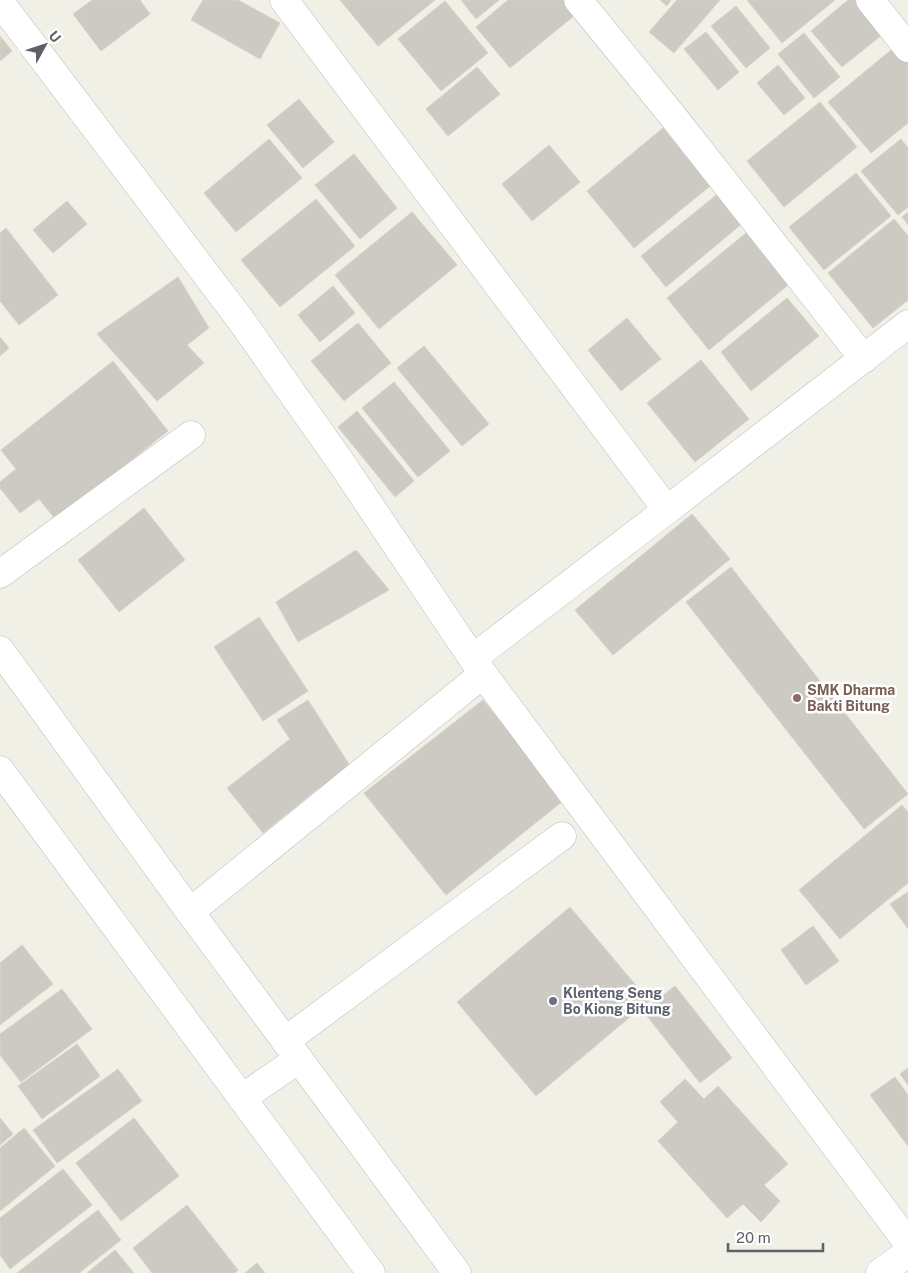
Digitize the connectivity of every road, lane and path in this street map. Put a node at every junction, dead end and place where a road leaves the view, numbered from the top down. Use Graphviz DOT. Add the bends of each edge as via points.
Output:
graph roads {
  1 [pos="284,0"];
  2 [pos="578,0"];
  3 [pos="870,0"];
  4 [pos="0,2"];
  5 [pos="908,48"];
  6 [pos="908,324"];
  7 [pos="864,359"];
  8 [pos="192,435"];
  9 [pos="668,510"];
  10 [pos="0,574"];
  11 [pos="0,650"];
  12 [pos="478,666"];
  13 [pos="0,770"];
  14 [pos="562,836"];
  15 [pos="190,912"];
  16 [pos="292,1050"];
  17 [pos="242,1098"];
  18 [pos="908,1243"];
  19 [pos="908,1252"];
  20 [pos="371,1273"];
  21 [pos="457,1273"];
  22 [pos="880,1273"];
  1 -- 9 [label="street"];
  2 -- 7 [label="street"];
  3 -- 5 [label="street"];
  4 -- 12 [label="street" via="240,319"];
  6 -- 7 [label="street"];
  7 -- 9 [label="street"];
  8 -- 10 [label="street"];
  9 -- 12 [label="street"];
  11 -- 15 [label="street"];
  12 -- 15 [label="street"];
  12 -- 18 [label="street"];
  13 -- 17 [label="street"];
  14 -- 16 [label="street"];
  15 -- 16 [label="street"];
  16 -- 17 [label="street"];
  16 -- 21 [label="street"];
  17 -- 20 [label="street"];
  19 -- 22 [label="street"];
}
